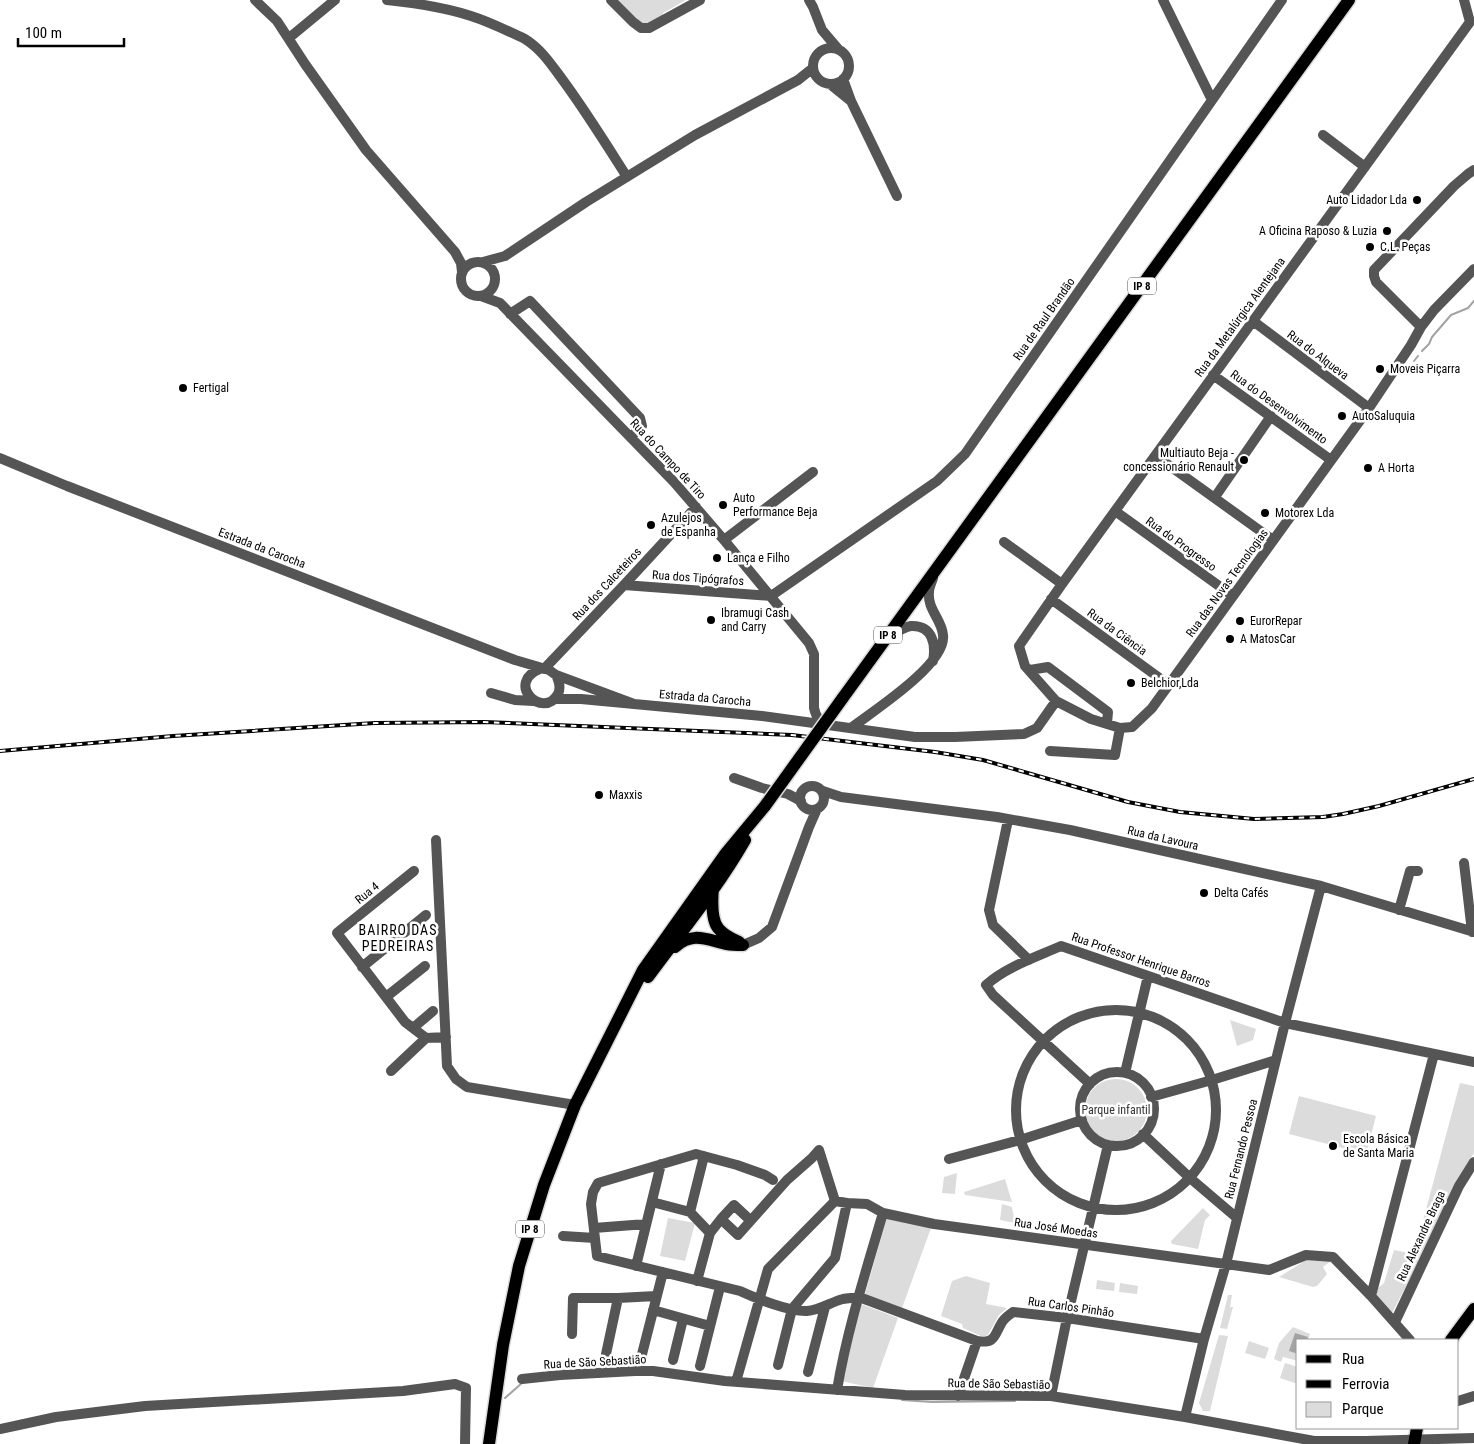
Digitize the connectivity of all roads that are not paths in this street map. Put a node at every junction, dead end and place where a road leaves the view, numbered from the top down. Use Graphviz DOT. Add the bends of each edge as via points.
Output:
graph roads {
  1 [pos="255,0"];
  2 [pos="335,0"];
  3 [pos="387,0"];
  4 [pos="611,0"];
  5 [pos="700,0"];
  6 [pos="809,0"];
  7 [pos="1163,0"];
  8 [pos="1282,0"];
  9 [pos="1350,0"];
  10 [pos="1464,0"];
  11 [pos="822,30"];
  12 [pos="289,38"];
  13 [pos="839,50"];
  14 [pos="820,52"];
  15 [pos="813,68"];
  16 [pos="818,78"];
  17 [pos="843,79"];
  18 [pos="798,80"];
  19 [pos="830,84"];
  20 [pos="1212,100"];
  21 [pos="851,101"];
  22 [pos="1323,135"];
  23 [pos="1365,167"];
  24 [pos="1474,170"];
  25 [pos="627,176"];
  26 [pos="896,196"];
  27 [pos="455,252"];
  28 [pos="505,256"];
  29 [pos="479,262"];
  30 [pos="1474,269"];
  31 [pos="462,272"];
  32 [pos="495,281"];
  33 [pos="481,296"];
  34 [pos="500,303"];
  35 [pos="510,314"];
  36 [pos="1253,321"];
  37 [pos="1421,327"];
  38 [pos="1213,375"];
  39 [pos="1369,408"];
  40 [pos="1271,416"];
  41 [pos="631,438"];
  42 [pos="1156,456"];
  43 [pos="0,458"];
  44 [pos="1331,460"];
  45 [pos="813,472"];
  46 [pos="1215,497"];
  47 [pos="696,507"];
  48 [pos="1115,511"];
  49 [pos="724,540"];
  50 [pos="1273,540"];
  51 [pos="1004,542"];
  52 [pos="935,572"];
  53 [pos="1062,584"];
  54 [pos="624,585"];
  55 [pos="771,596"];
  56 [pos="1233,596"];
  57 [pos="1051,599"];
  58 [pos="886,638"];
  59 [pos="556,656"];
  60 [pos="516,660"];
  61 [pos="933,661"];
  62 [pos="543,668"];
  63 [pos="1030,670"];
  64 [pos="556,677"];
  65 [pos="526,684"];
  66 [pos="1169,685"];
  67 [pos="586,687"];
  68 [pos="491,693"];
  69 [pos="503,696"];
  70 [pos="581,698"];
  71 [pos="554,699"];
  72 [pos="533,701"];
  73 [pos="1056,701"];
  74 [pos="634,704"];
  75 [pos="1107,723"];
  76 [pos="827,725"];
  77 [pos="851,728"];
  78 [pos="1120,728"];
  79 [pos="1050,751"];
  80 [pos="734,778"];
  81 [pos="812,800"];
  82 [pos="1008,820"];
  83 [pos="436,840"];
  84 [pos="1464,863"];
  85 [pos="414,871"];
  86 [pos="1418,871"];
  87 [pos="1321,886"];
  88 [pos="707,888"];
  89 [pos="1399,910"];
  90 [pos="426,915"];
  91 [pos="687,916"];
  92 [pos="717,927"];
  93 [pos="1473,932"];
  94 [pos="710,938"];
  95 [pos="743,945"];
  96 [pos="663,958"];
  97 [pos="1029,960"];
  98 [pos="425,966"];
  99 [pos="362,967"];
  100 [pos="1148,976"];
  101 [pos="386,997"];
  102 [pos="433,1011"];
  103 [pos="1140,1012"];
  104 [pos="1285,1023"];
  105 [pos="614,1026"];
  106 [pos="414,1028"];
  107 [pos="446,1037"];
  108 [pos="426,1038"];
  109 [pos="1042,1041"];
  110 [pos="1434,1054"];
  111 [pos="1276,1060"];
  112 [pos="1474,1062"];
  113 [pos="391,1071"];
  114 [pos="1125,1073"];
  115 [pos="1212,1080"];
  116 [pos="1090,1084"];
  117 [pos="1152,1098"];
  118 [pos="575,1105"];
  119 [pos="1082,1120"];
  120 [pos="1143,1134"];
  121 [pos="1020,1140"];
  122 [pos="1108,1145"];
  123 [pos="704,1156"];
  124 [pos="949,1159"];
  125 [pos="1474,1162"];
  126 [pos="661,1164"];
  127 [pos="1190,1178"];
  128 [pos="773,1180"];
  129 [pos="787,1180"];
  130 [pos="775,1194"];
  131 [pos="835,1201"];
  132 [pos="652,1202"];
  133 [pos="847,1203"];
  134 [pos="1093,1208"];
  135 [pos="690,1212"];
  136 [pos="883,1213"];
  137 [pos="1237,1218"];
  138 [pos="721,1220"];
  139 [pos="750,1220"];
  140 [pos="646,1224"];
  141 [pos="595,1233"];
  142 [pos="710,1233"];
  143 [pos="563,1236"];
  144 [pos="1086,1244"];
  145 [pos="1226,1264"];
  146 [pos="636,1266"];
  147 [pos="663,1272"];
  148 [pos="697,1280"];
  149 [pos="720,1286"];
  150 [pos="656,1296"];
  151 [pos="1371,1296"];
  152 [pos="859,1297"];
  153 [pos="618,1298"];
  154 [pos="758,1300"];
  155 [pos="825,1307"];
  156 [pos="792,1309"];
  157 [pos="1474,1309"];
  158 [pos="653,1310"];
  159 [pos="1067,1318"];
  160 [pos="683,1319"];
  161 [pos="1395,1322"];
  162 [pos="710,1326"];
  163 [pos="572,1334"];
  164 [pos="1404,1338"];
  165 [pos="1452,1339"];
  166 [pos="1204,1340"];
  167 [pos="977,1341"];
  168 [pos="606,1354"];
  169 [pos="673,1360"];
  170 [pos="640,1362"];
  171 [pos="778,1365"];
  172 [pos="700,1366"];
  173 [pos="808,1372"];
  174 [pos="522,1379"];
  175 [pos="736,1382"];
  176 [pos="837,1390"];
  177 [pos="958,1396"];
  178 [pos="1051,1396"];
  179 [pos="1474,1396"];
  180 [pos="1459,1401"];
  181 [pos="1185,1417"];
  182 [pos="0,1429"];
  183 [pos="1415,1437"];
  184 [pos="1474,1438"];
  185 [pos="1284,1440"];
  186 [pos="1314,1442"];
  187 [pos="1339,1443"];
  188 [pos="1365,1443"];
  189 [pos="465,1444"];
  190 [pos="489,1444"];
  1 -- 12 [label="street" via="278,21"];
  2 -- 12 [label="street"];
  3 -- 25 [label="street" via="472,16 533,44 576,98"];
  4 -- 5 [label="street" via="641,28 649,28"];
  6 -- 11 [label="street"];
  7 -- 20 [label="street"];
  8 -- 20 [label="street, Rua de Raul Brandão"];
  9 -- 52 [label="main road, IP 8"];
  10 -- 23 [label="street, Rua da Metalúrgica Alentejana" via="1470,22"];
  11 -- 13 [label="street"];
  11 -- 14 [label="street"];
  12 -- 27 [label="street" via="357,139"];
  13 -- 14 [label="street" via="829,48"];
  13 -- 17 [label="street" via="848,64 847,75"];
  14 -- 15 [label="street" via="814,59"];
  15 -- 16 [label="street"];
  15 -- 18 [label="street"];
  16 -- 18 [label="street"];
  16 -- 19 [label="street"];
  17 -- 19 [label="street"];
  17 -- 21 [label="street"];
  18 -- 25 [label="street"];
  19 -- 21 [label="street"];
  20 -- 55 [label="street, Rua de Raul Brandão" via="965,454 937,481"];
  21 -- 26 [label="street"];
  22 -- 23 [label="street"];
  23 -- 36 [label="street, Rua da Metalúrgica Alentejana"];
  24 -- 37 [label="street" via="1454,186 1374,270 1376,282"];
  25 -- 28 [label="street"];
  27 -- 29 [label="street"];
  27 -- 31 [label="street"];
  28 -- 29 [label="street"];
  28 -- 32 [label="street"];
  29 -- 31 [label="street" via="467,265"];
  29 -- 32 [label="street" via="492,268"];
  30 -- 37 [label="street, Rua das Novas Tecnologias"];
  31 -- 33 [label="street" via="465,290"];
  32 -- 33 [label="street" via="491,290"];
  32 -- 34 [label="street"];
  33 -- 34 [label="street"];
  34 -- 35 [label="street, Rua do Campo de Tiro"];
  35 -- 41 [label="street, Rua do Campo de Tiro"];
  35 -- 41 [label="street" via="530,301 640,418 642,426"];
  36 -- 38 [label="street, Rua da Metalúrgica Alentejana"];
  36 -- 39 [label="street, Rua do Alqueva"];
  37 -- 39 [label="street, Rua das Novas Tecnologias"];
  38 -- 40 [label="street, Rua do Desenvolvimento"];
  38 -- 42 [label="street, Rua da Metalúrgica Alentejana"];
  39 -- 44 [label="street, Rua das Novas Tecnologias"];
  40 -- 44 [label="street, Rua do Desenvolvimento"];
  40 -- 46 [label="street"];
  41 -- 47 [label="street, Rua do Campo de Tiro"];
  42 -- 46 [label="street"];
  42 -- 48 [label="street, Rua da Metalúrgica Alentejana"];
  43 -- 60 [label="street, Estrada da Carocha"];
  44 -- 50 [label="street, Rua das Novas Tecnologias"];
  45 -- 49 [label="street"];
  46 -- 50 [label="street"];
  47 -- 49 [label="street, Rua do Campo de Tiro"];
  47 -- 54 [label="street, Rua dos Calceteiros"];
  48 -- 53 [label="street, Rua da Metalúrgica Alentejana"];
  48 -- 56 [label="street, Rua do Progresso"];
  49 -- 55 [label="street, Rua do Campo de Tiro"];
  50 -- 56 [label="street, Rua das Novas Tecnologias"];
  51 -- 53 [label="street"];
  52 -- 58 [label="main road, IP 8"];
  52 -- 61 [label="street" via="928,598 943,634 943,643"];
  53 -- 57 [label="street, Rua da Metalúrgica Alentejana"];
  54 -- 55 [label="street, Rua dos Tipógrafos"];
  54 -- 59 [label="street, Rua dos Calceteiros"];
  55 -- 76 [label="street, Rua do Campo de Tiro" via="812,648 814,708 816,716"];
  56 -- 66 [label="street, Rua das Novas Tecnologias"];
  57 -- 63 [label="street, Rua da Metalúrgica Alentejana" via="1019,646 1025,666"];
  57 -- 66 [label="street, Rua da Ciência"];
  58 -- 61 [label="street" via="911,626 925,630 934,642"];
  58 -- 88 [label="main road, IP 8, bridge" via="765,806 726,853"];
  59 -- 62 [label="street, Rua dos Calceteiros"];
  59 -- 64 [label="street"];
  60 -- 62 [label="street, Estrada da Carocha"];
  60 -- 65 [label="street"];
  61 -- 77 [label="street" via="920,675"];
  62 -- 64 [label="street"];
  62 -- 65 [label="street" via="533,672"];
  63 -- 73 [label="street"];
  63 -- 75 [label="street" via="1048,667 1108,712"];
  64 -- 67 [label="street"];
  64 -- 70 [label="street" via="569,692"];
  64 -- 71 [label="street" via="558,694"];
  65 -- 69 [label="street" via="515,694"];
  65 -- 72 [label="street"];
  66 -- 78 [label="street, Rua das Novas Tecnologias" via="1132,727"];
  67 -- 70 [label="street"];
  67 -- 74 [label="street"];
  68 -- 69 [label="street"];
  69 -- 72 [label="street" via="517,701"];
  70 -- 71 [label="street, Estrada da Carocha"];
  70 -- 74 [label="street, Estrada da Carocha"];
  71 -- 72 [label="street" via="544,703"];
  73 -- 75 [label="street" via="1091,720"];
  73 -- 77 [label="street, Estrada da Carocha" via="1038,728 1024,734 914,737"];
  74 -- 76 [label="street, Estrada da Carocha"];
  75 -- 78 [label="street"];
  76 -- 77 [label="street, Estrada da Carocha"];
  78 -- 79 [label="street" via="1115,755"];
  80 -- 81 [label="street"];
  81 -- 82 [label="street, Rua da Lavoura" via="841,797"];
  81 -- 95 [label="street" via="809,827 772,927"];
  82 -- 87 [label="street, Rua da Lavoura" via="1070,830"];
  82 -- 97 [label="street" via="989,910 994,925"];
  83 -- 107 [label="street"];
  84 -- 93 [label="street"];
  85 -- 99 [label="street, Rua 4" via="337,934"];
  86 -- 89 [label="street" via="1410,871"];
  87 -- 89 [label="street, Rua da Lavoura"];
  87 -- 104 [label="street, Rua Fernando Pessoa"];
  88 -- 91 [label="main road, IP 8"];
  88 -- 92 [label="main road"];
  89 -- 93 [label="street, Rua da Lavoura"];
  90 -- 99 [label="street"];
  91 -- 92 [label="main road" via="701,915"];
  91 -- 94 [label="main road"];
  91 -- 96 [label="main road, IP 8"];
  91 -- 105 [label="main road, IP 8" via="643,970"];
  92 -- 95 [label="main road"];
  94 -- 95 [label="main road"];
  94 -- 96 [label="main road" via="692,937 680,942"];
  96 -- 105 [label="main road, IP 8"];
  97 -- 100 [label="street, Rua Professor Henrique Barros" via="1061,946"];
  97 -- 109 [label="street, Rua Professor Henrique Barros" via="986,985"];
  98 -- 101 [label="street"];
  99 -- 101 [label="street"];
  100 -- 103 [label="street"];
  100 -- 104 [label="street, Rua Professor Henrique Barros"];
  101 -- 106 [label="street"];
  102 -- 106 [label="street"];
  103 -- 109 [label="street" via="1105,1009 1088,1013 1056,1029"];
  103 -- 114 [label="street"];
  103 -- 115 [label="street" via="1164,1021 1185,1036 1201,1057"];
  104 -- 110 [label="street, Rua Professor Henrique Barros"];
  104 -- 111 [label="street, Rua Fernando Pessoa"];
  105 -- 118 [label="main road, IP 8"];
  106 -- 108 [label="street"];
  107 -- 108 [label="street"];
  107 -- 118 [label="street" via="447,1066 467,1087"];
  108 -- 113 [label="street"];
  109 -- 116 [label="street"];
  109 -- 121 [label="street" via="1023,1070 1018,1087 1015,1105"];
  110 -- 112 [label="street, Rua Professor Henrique Barros"];
  110 -- 151 [label="street"];
  111 -- 115 [label="street"];
  111 -- 137 [label="street, Rua Fernando Pessoa"];
  114 -- 116 [label="street" via="1102,1075"];
  114 -- 117 [label="street" via="1138,1079"];
  115 -- 117 [label="street"];
  115 -- 127 [label="street" via="1216,1097 1214,1132 1208,1149"];
  116 -- 119 [label="street" via="1080,1105"];
  117 -- 120 [label="street" via="1153,1113"];
  118 -- 190 [label="main road, IP 8" via="544,1185 519,1266 503,1345"];
  119 -- 121 [label="street"];
  119 -- 122 [label="street" via="1089,1134"];
  120 -- 122 [label="street" via="1131,1143"];
  120 -- 127 [label="street"];
  121 -- 124 [label="street"];
  121 -- 134 [label="street" via="1026,1156 1048,1184 1062,1195"];
  122 -- 134 [label="street"];
  123 -- 126 [label="street" via="696,1154"];
  123 -- 128 [label="street" via="765,1174"];
  123 -- 135 [label="street"];
  125 -- 161 [label="street, Rua Alexandre Braga" via="1459,1186"];
  126 -- 132 [label="street"];
  126 -- 141 [label="street" via="598,1183 591,1204"];
  127 -- 134 [label="street" via="1174,1192 1142,1207 1115,1211"];
  127 -- 137 [label="street"];
  128 -- 129 [label="street"];
  128 -- 130 [label="street"];
  129 -- 130 [label="street"];
  129 -- 131 [label="street" via="819,1150"];
  130 -- 139 [label="street"];
  131 -- 133 [label="street, Rua José Moedas"];
  131 -- 154 [label="street" via="768,1269"];
  132 -- 135 [label="street"];
  132 -- 140 [label="street"];
  133 -- 136 [label="street, Rua José Moedas" via="867,1204"];
  133 -- 156 [label="street" via="835,1258"];
  134 -- 144 [label="street"];
  135 -- 142 [label="street"];
  136 -- 144 [label="street, Rua José Moedas" via="934,1224"];
  136 -- 152 [label="street"];
  137 -- 145 [label="street, Rua Fernando Pessoa"];
  138 -- 139 [label="street" via="734,1205"];
  138 -- 139 [label="street" via="738,1236"];
  138 -- 142 [label="street"];
  140 -- 141 [label="street"];
  140 -- 146 [label="street"];
  141 -- 143 [label="street"];
  141 -- 146 [label="street" via="597,1256"];
  142 -- 148 [label="street"];
  144 -- 145 [label="street, Rua José Moedas"];
  144 -- 159 [label="street"];
  145 -- 151 [label="street, Rua José Moedas" via="1269,1270 1306,1255 1333,1257"];
  145 -- 166 [label="street, Rua Fernando Pessoa"];
  146 -- 147 [label="street"];
  147 -- 148 [label="street"];
  147 -- 150 [label="street"];
  148 -- 149 [label="street"];
  149 -- 154 [label="street"];
  149 -- 162 [label="street"];
  150 -- 153 [label="street"];
  150 -- 158 [label="street"];
  151 -- 161 [label="street, Rua José Moedas"];
  152 -- 155 [label="street" via="842,1299"];
  152 -- 167 [label="street"];
  152 -- 176 [label="street"];
  153 -- 163 [label="street" via="573,1298"];
  153 -- 168 [label="street"];
  154 -- 156 [label="street"];
  154 -- 175 [label="street"];
  155 -- 156 [label="street" via="806,1311"];
  155 -- 173 [label="street"];
  156 -- 171 [label="street"];
  157 -- 165 [label="main road"];
  158 -- 160 [label="street"];
  158 -- 170 [label="street"];
  159 -- 166 [label="street, Rua Carlos Pinhão"];
  159 -- 167 [label="street, Rua Carlos Pinhão" via="1013,1312 1001,1322 995,1338 985,1343"];
  159 -- 178 [label="street"];
  160 -- 162 [label="street"];
  160 -- 169 [label="street"];
  161 -- 164 [label="street, Rua José Moedas"];
  162 -- 172 [label="street"];
  166 -- 181 [label="street, Rua Fernando Pessoa"];
  167 -- 177 [label="street"];
  174 -- 175 [label="street, Rua de São Sebastião" via="653,1371"];
  175 -- 176 [label="street, Rua de São Sebastião"];
  176 -- 177 [label="street, Rua de São Sebastião"];
  177 -- 178 [label="street, Rua de São Sebastião"];
  178 -- 181 [label="street, Rua de São Sebastião"];
  179 -- 180 [label="street"];
  181 -- 185 [label="street, Rua de São Sebastião"];
  182 -- 189 [label="street" via="56,1417 145,1406 398,1391 456,1384 466,1388"];
  183 -- 184 [label="street, Rua de São Sebastião"];
  183 -- 188 [label="street, Rua de São Sebastião"];
  185 -- 186 [label="street, Rua de São Sebastião"];
  186 -- 187 [label="street, Rua de São Sebastião"];
  187 -- 188 [label="street, Rua de São Sebastião"];
}
